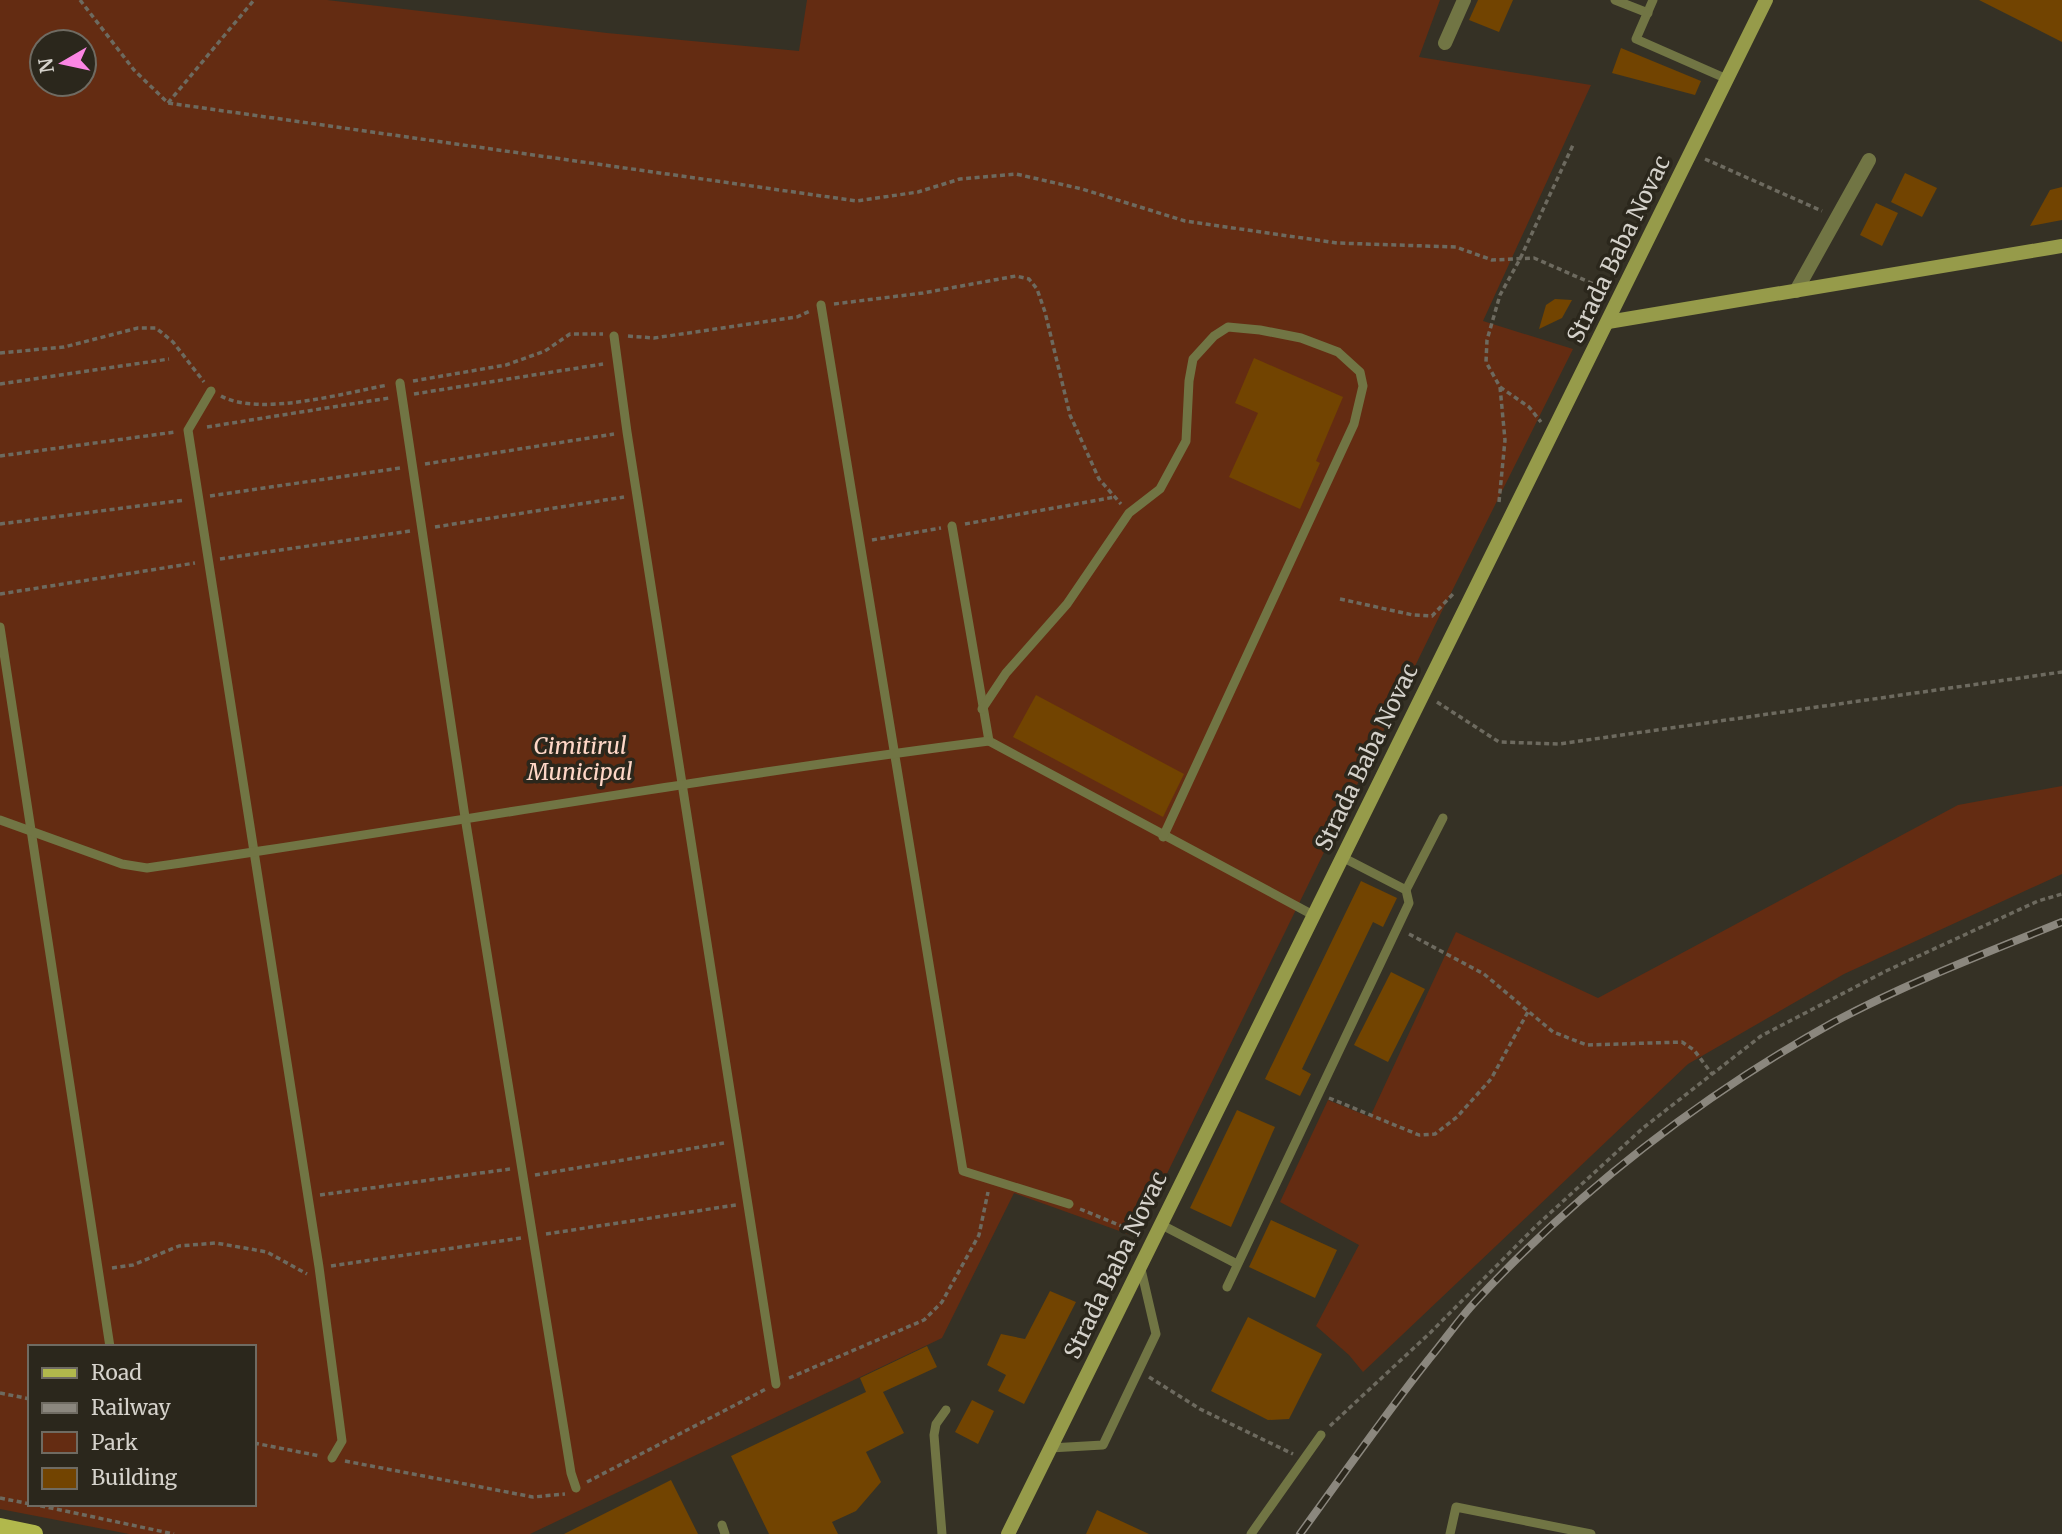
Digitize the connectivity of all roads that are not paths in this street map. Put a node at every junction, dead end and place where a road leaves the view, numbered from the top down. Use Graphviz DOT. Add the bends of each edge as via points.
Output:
graph roads {
  1 [pos="1464,0"];
  2 [pos="1615,0"];
  3 [pos="1653,0"];
  4 [pos="1766,0"];
  5 [pos="1648,13"];
  6 [pos="1445,43"];
  7 [pos="1727,79"];
  8 [pos="1869,160"];
  9 [pos="2062,246"];
  10 [pos="1796,291"];
  11 [pos="821,305"];
  12 [pos="1608,321"];
  13 [pos="614,336"];
  14 [pos="400,383"];
  15 [pos="211,391"];
  16 [pos="952,526"];
  17 [pos="0,627"];
  18 [pos="982,709"];
  19 [pos="989,741"];
  20 [pos="894,753"];
  21 [pos="681,786"];
  22 [pos="465,817"];
  23 [pos="1443,818"];
  24 [pos="0,820"];
  25 [pos="32,832"];
  26 [pos="1163,836"];
  27 [pos="253,852"];
  28 [pos="1342,857"];
  29 [pos="1406,890"];
  30 [pos="1313,915"];
  31 [pos="1069,1204"];
  32 [pos="1160,1224"];
  33 [pos="1237,1264"];
  34 [pos="1140,1265"];
  35 [pos="1227,1287"];
  36 [pos="110,1345"];
  37 [pos="776,1384"];
  38 [pos="946,1410"];
  39 [pos="1321,1435"];
  40 [pos="1050,1448"];
  41 [pos="331,1458"];
  42 [pos="576,1488"];
  43 [pos="0,1527"];
  44 [pos="34,1534"];
  45 [pos="942,1534"];
  46 [pos="1008,1534"];
  47 [pos="1251,1534"];
  48 [pos="1450,1534"];
  49 [pos="1591,1534"];
  1 -- 6 [label="street"];
  2 -- 5 [label="lane"];
  3 -- 5 [label="lane"];
  4 -- 7 [label="main road, Strada Baba Novac"];
  5 -- 7 [label="lane" via="1636,39"];
  7 -- 12 [label="main road, Strada Baba Novac"];
  8 -- 10 [label="street"];
  9 -- 10 [label="main road"];
  10 -- 12 [label="main road"];
  11 -- 20 [label="lane"];
  12 -- 28 [label="main road, Strada Baba Novac"];
  13 -- 21 [label="lane"];
  14 -- 22 [label="lane"];
  15 -- 27 [label="lane" via="188,430"];
  16 -- 18 [label="lane"];
  17 -- 25 [label="lane"];
  18 -- 19 [label="lane"];
  18 -- 26 [label="lane" via="1006,673 1067,604 1129,513 1160,489 1186,441 1193,359 1214,336 1228,327 1259,330 1301,338 1338,352 1360,372 1363,386 1354,424"];
  19 -- 20 [label="lane"];
  19 -- 26 [label="lane"];
  20 -- 21 [label="lane"];
  20 -- 31 [label="lane" via="963,1171"];
  21 -- 22 [label="lane"];
  21 -- 37 [label="lane"];
  22 -- 27 [label="lane"];
  22 -- 42 [label="lane"];
  23 -- 29 [label="lane"];
  24 -- 25 [label="lane"];
  25 -- 27 [label="lane" via="122,864 147,868"];
  25 -- 36 [label="lane"];
  26 -- 30 [label="lane"];
  27 -- 41 [label="lane" via="342,1441"];
  28 -- 29 [label="lane"];
  28 -- 30 [label="main road, Strada Baba Novac"];
  29 -- 33 [label="lane" via="1409,904"];
  30 -- 32 [label="main road, Strada Baba Novac"];
  32 -- 33 [label="lane"];
  32 -- 34 [label="main road, Strada Baba Novac"];
  33 -- 35 [label="lane"];
  34 -- 40 [label="main road, Strada Baba Novac"];
  34 -- 40 [label="lane" via="1156,1334 1103,1445"];
  38 -- 45 [label="lane" via="934,1435"];
  39 -- 47 [label="lane"];
  40 -- 46 [label="main road, Strada Baba Novac"];
  43 -- 44 [label="main road"];
  48 -- 49 [label="lane" via="1456,1507"];
}
